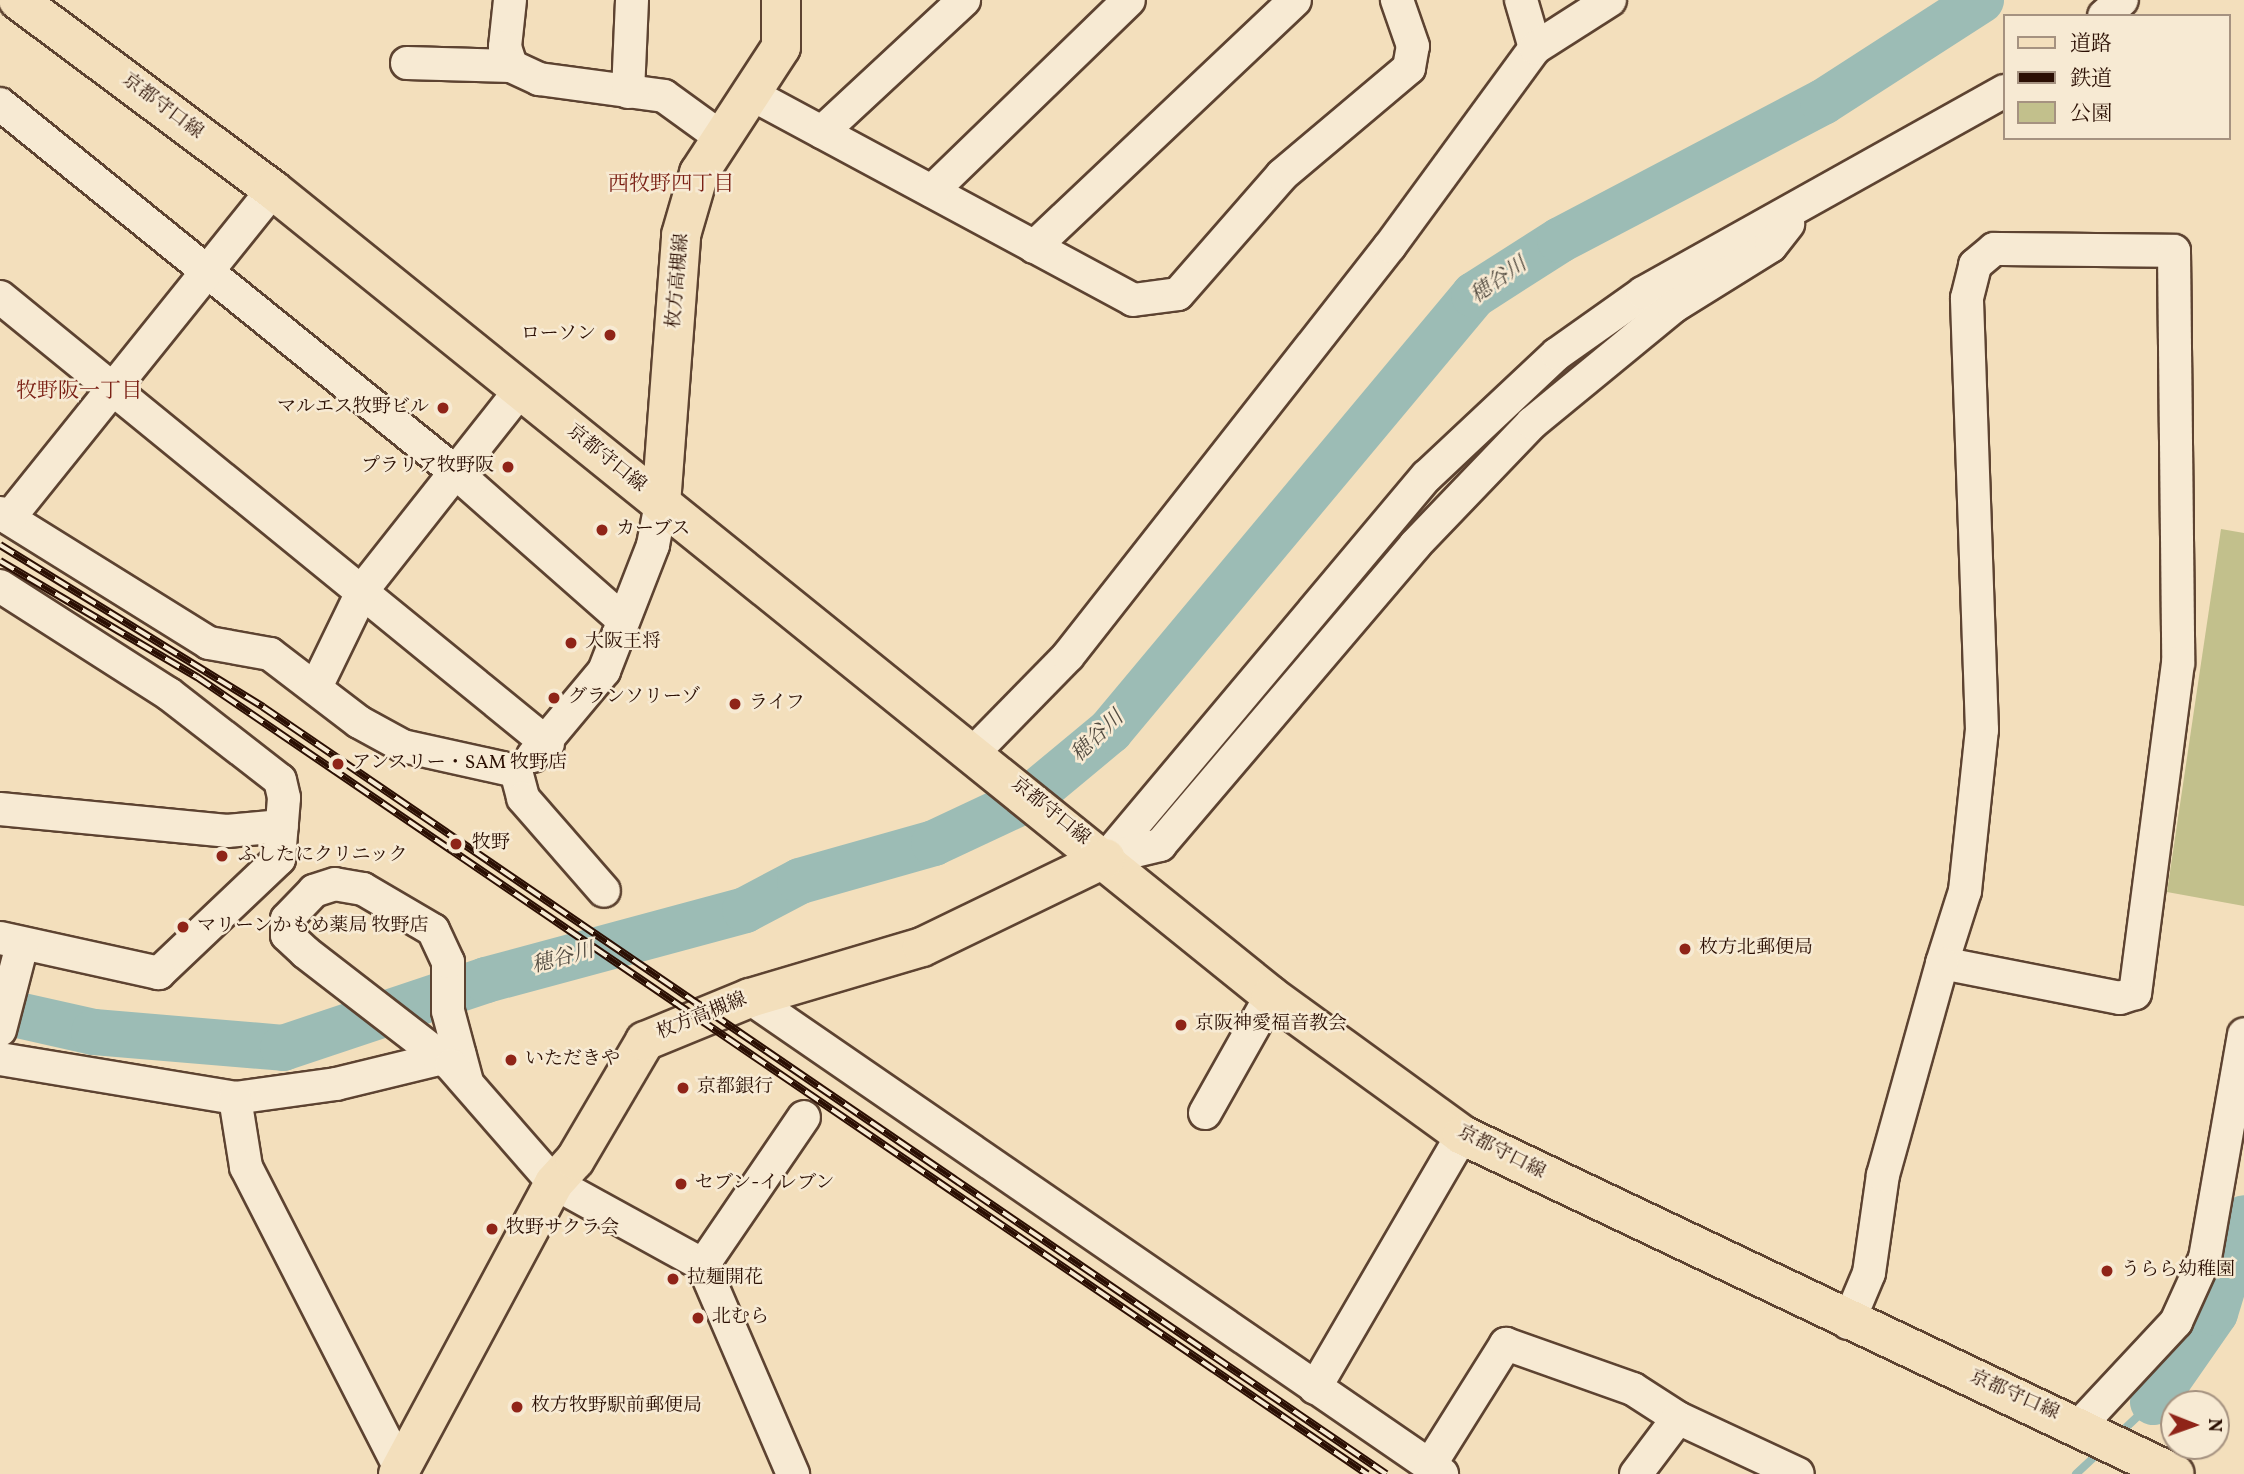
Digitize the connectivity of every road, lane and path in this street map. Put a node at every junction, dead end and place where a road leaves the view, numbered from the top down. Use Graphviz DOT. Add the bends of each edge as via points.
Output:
graph roads {
  1 [pos="12,0"];
  2 [pos="19,0"];
  3 [pos="510,0"];
  4 [pos="632,0"];
  5 [pos="781,0"];
  6 [pos="1129,0"];
  7 [pos="1295,0"];
  8 [pos="1397,0"];
  9 [pos="1521,0"];
  10 [pos="1610,0"];
  11 [pos="2122,0"];
  12 [pos="947,6"];
  13 [pos="2106,14"];
  14 [pos="0,16"];
  15 [pos="1535,48"];
  16 [pos="407,63"];
  17 [pos="510,66"];
  18 [pos="628,92"];
  19 [pos="2002,92"];
  20 [pos="751,94"];
  21 [pos="0,104"];
  22 [pos="822,132"];
  23 [pos="722,138"];
  24 [pos="273,190"];
  25 [pos="932,191"];
  26 [pos="1034,247"];
  27 [pos="207,271"];
  28 [pos="0,297"];
  29 [pos="113,387"];
  30 [pos="521,389"];
  31 [pos="454,471"];
  32 [pos="661,504"];
  33 [pos="4,516"];
  34 [pos="0,586"];
  35 [pos="364,588"];
  36 [pos="623,620"];
  37 [pos="316,687"];
  38 [pos="548,744"];
  39 [pos="980,756"];
  40 [pos="516,771"];
  41 [pos="0,809"];
  42 [pos="282,826"];
  43 [pos="1106,858"];
  44 [pos="604,891"];
  45 [pos="14,946"];
  46 [pos="1942,962"];
  47 [pos="1271,996"];
  48 [pos="750,998"];
  49 [pos="0,1030"];
  50 [pos="2244,1037"];
  51 [pos="0,1059"];
  52 [pos="457,1065"];
  53 [pos="235,1098"];
  54 [pos="1205,1113"];
  55 [pos="804,1117"];
  56 [pos="1462,1135"];
  57 [pos="554,1184"];
  58 [pos="1131,1233"];
  59 [pos="703,1265"];
  60 [pos="1167,1285"];
  61 [pos="1848,1323"];
  62 [pos="1315,1388"];
  63 [pos="1678,1418"];
  64 [pos="2103,1437"];
  65 [pos="1436,1470"];
  66 [pos="1778,1470"];
  67 [pos="399,1472"];
  68 [pos="793,1474"];
  69 [pos="1636,1474"];
  70 [pos="2175,1474"];
  1 -- 14 [label="street"];
  2 -- 24 [label="main road, 京都守口線"];
  3 -- 17 [label="street" via="505,47"];
  4 -- 18 [label="street"];
  5 -- 20 [label="main road, 枚方高槻線" via="781,47"];
  6 -- 25 [label="street"];
  7 -- 26 [label="street"];
  8 -- 26 [label="street" via="1413,46 1409,68 1282,175 1178,294 1133,300"];
  9 -- 15 [label="street"];
  10 -- 15 [label="street"];
  11 -- 13 [label="street"];
  12 -- 22 [label="street"];
  15 -- 39 [label="street" via="1390,246 1069,656"];
  16 -- 17 [label="street"];
  17 -- 18 [label="street" via="538,79"];
  18 -- 23 [label="street" via="664,96"];
  19 -- 43 [label="street" via="1643,293 1503,401 1427,476"];
  20 -- 22 [label="street"];
  20 -- 23 [label="main road, 枚方高槻線"];
  21 -- 27 [label="street"];
  22 -- 25 [label="street"];
  23 -- 32 [label="main road, 枚方高槻線" via="699,173 681,235"];
  24 -- 27 [label="street"];
  24 -- 30 [label="main road, 京都守口線"];
  25 -- 26 [label="street"];
  27 -- 29 [label="street"];
  27 -- 31 [label="street"];
  28 -- 29 [label="street"];
  29 -- 33 [label="street"];
  29 -- 35 [label="street"];
  30 -- 31 [label="street"];
  30 -- 32 [label="main road, 京都守口線"];
  31 -- 35 [label="street"];
  31 -- 36 [label="street"];
  32 -- 36 [label="street" via="653,545"];
  32 -- 39 [label="main road, 京都守口線"];
  33 -- 37 [label="street" via="209,643 270,654"];
  34 -- 42 [label="street" via="117,658 280,780"];
  35 -- 37 [label="street"];
  35 -- 38 [label="street"];
  36 -- 38 [label="street" via="604,671"];
  37 -- 40 [label="street" via="359,722 403,746"];
  38 -- 40 [label="street"];
  39 -- 43 [label="main road, 京都守口線"];
  40 -- 44 [label="street" via="523,798"];
  41 -- 42 [label="street" via="227,831"];
  42 -- 45 [label="street" via="279,859 159,973"];
  43 -- 47 [label="main road, 京都守口線"];
  43 -- 48 [label="main road, 枚方高槻線" via="922,947"];
  45 -- 49 [label="street"];
  46 -- 46 [label="street" via="1965,891 1982,730 1967,298 1975,265 1994,249 2174,251 2178,663 2135,993 2120,998"];
  46 -- 61 [label="street" via="1883,1175 1869,1273"];
  47 -- 54 [label="street"];
  47 -- 56 [label="main road, 京都守口線"];
  48 -- 57 [label="main road, 枚方高槻線" via="645,1041 575,1160"];
  48 -- 60 [label="street"];
  50 -- 64 [label="street" via="2205,1258 2176,1322"];
  51 -- 53 [label="street"];
  52 -- 52 [label="street" via="287,935 287,919 314,891 335,884 363,889 433,930 448,962 448,1011"];
  52 -- 53 [label="street"];
  52 -- 57 [label="street"];
  53 -- 67 [label="street" via="246,1167"];
  55 -- 59 [label="street"];
  56 -- 61 [label="main road, 京都守口線"];
  56 -- 62 [label="street"];
  57 -- 59 [label="street"];
  57 -- 67 [label="main road, 枚方高槻線"];
  58 -- 60 [label="street" via="1132,1244 1163,1268"];
  59 -- 68 [label="street"];
  60 -- 62 [label="street"];
  61 -- 64 [label="main road, 京都守口線"];
  62 -- 65 [label="street"];
  63 -- 65 [label="street" via="1633,1389 1506,1344"];
  63 -- 66 [label="street"];
  63 -- 69 [label="street"];
  64 -- 70 [label="main road, 京都守口線"];
}
